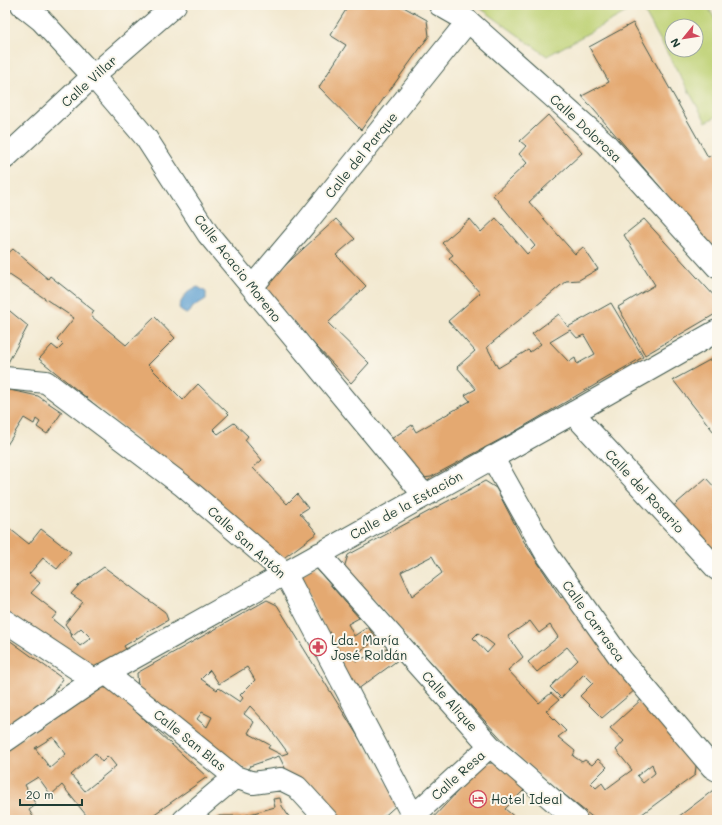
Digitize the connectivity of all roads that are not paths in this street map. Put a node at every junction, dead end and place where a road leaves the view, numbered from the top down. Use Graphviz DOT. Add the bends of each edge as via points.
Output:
graph roads {
  1 [pos="22,5"];
  2 [pos="175,5"];
  3 [pos="440,5"];
  4 [pos="468,21"];
  5 [pos="94,76"];
  6 [pos="5,158"];
  7 [pos="717,267"];
  8 [pos="252,287"];
  9 [pos="717,331"];
  10 [pos="5,378"];
  11 [pos="573,413"];
  12 [pos="492,457"];
  13 [pos="424,495"];
  14 [pos="319,554"];
  15 [pos="717,570"];
  16 [pos="285,573"];
  17 [pos="5,621"];
  18 [pos="101,677"];
  19 [pos="5,741"];
  20 [pos="490,746"];
  21 [pos="717,770"];
  22 [pos="235,777"];
  23 [pos="411,818"];
  24 [pos="184,820"];
  25 [pos="327,820"];
  26 [pos="576,820"];
  1 -- 5 [label="street, Calle Acacio Moreno" via="41,20"];
  2 -- 5 [label="street, Calle Villar"];
  3 -- 4 [label="street, Calle Dolorosa"];
  4 -- 7 [label="street, Calle Dolorosa" via="605,143"];
  4 -- 8 [label="street, Calle del Parque"];
  5 -- 6 [label="street, Calle Villar"];
  5 -- 8 [label="street, Calle Acacio Moreno" via="146,138 208,234"];
  8 -- 13 [label="street, Calle Acacio Moreno"];
  9 -- 11 [label="street, Calle de la Estación"];
  10 -- 16 [label="street, Calle San Antón" via="46,382 182,485"];
  11 -- 12 [label="street, Calle de la Estación"];
  11 -- 15 [label="street, Calle del Rosario"];
  12 -- 13 [label="street, Calle de la Estación"];
  12 -- 21 [label="street, Calle Carrasca" via="546,553 621,659"];
  13 -- 14 [label="street, Calle de la Estación"];
  14 -- 16 [label="street, Calle de la Estación"];
  14 -- 20 [label="street, Calle Alique"];
  16 -- 18 [label="street, Calle de la Estación"];
  16 -- 23 [label="street, Calle San Antón"];
  17 -- 18 [label="street, Calle San Blas"];
  18 -- 19 [label="street, Calle de la Estación"];
  18 -- 22 [label="street, Calle San Blas"];
  20 -- 23 [label="street, Calle Resa"];
  20 -- 26 [label="street, Calle Alique"];
  22 -- 24 [label="street"];
  22 -- 25 [label="street, Calle San Blas" via="253,784 281,779 297,787"];
}
